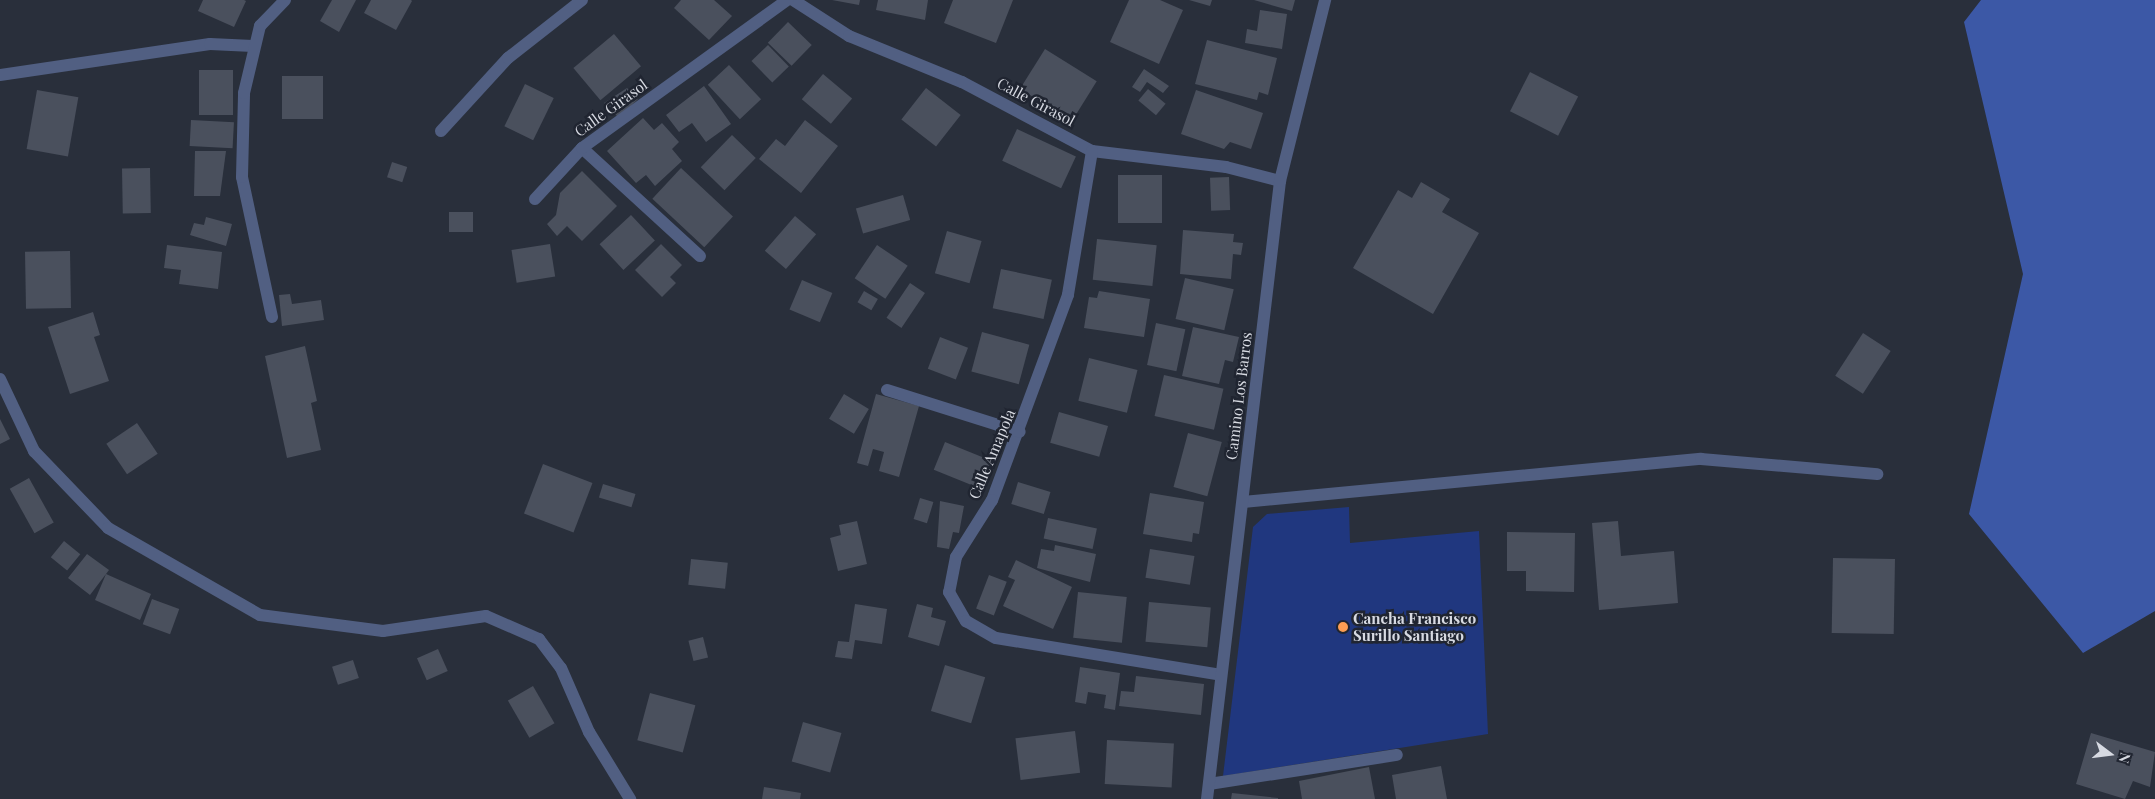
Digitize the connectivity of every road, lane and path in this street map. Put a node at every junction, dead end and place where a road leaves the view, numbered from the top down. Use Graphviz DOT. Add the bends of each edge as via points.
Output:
graph roads {
  1 [pos="285,0"];
  2 [pos="582,0"];
  3 [pos="787,0"];
  4 [pos="793,0"];
  5 [pos="1325,0"];
  6 [pos="253,46"];
  7 [pos="0,75"];
  8 [pos="441,131"];
  9 [pos="582,148"];
  10 [pos="1092,151"];
  11 [pos="1280,181"];
  12 [pos="535,199"];
  13 [pos="700,256"];
  14 [pos="272,317"];
  15 [pos="0,379"];
  16 [pos="887,390"];
  17 [pos="1020,432"];
  18 [pos="1877,474"];
  19 [pos="1243,502"];
  20 [pos="1221,674"];
  21 [pos="1397,755"];
  22 [pos="1209,784"];
  23 [pos="630,799"];
  24 [pos="1207,799"];
  1 -- 6 [label="street" via="260,26"];
  2 -- 8 [label="street" via="508,58"];
  3 -- 9 [label="street, Calle Girasol"];
  4 -- 10 [label="street, Calle Girasol" via="849,36 962,82"];
  5 -- 11 [label="street, Camino Los Barros"];
  6 -- 7 [label="street" via="210,44"];
  6 -- 14 [label="street" via="244,94 242,177"];
  9 -- 12 [label="street, Calle Girasol"];
  9 -- 13 [label="street"];
  10 -- 11 [label="street, Calle Girasol" via="1226,167"];
  10 -- 17 [label="street, Calle Amapola" via="1068,295"];
  11 -- 19 [label="street, Camino Los Barros"];
  15 -- 23 [label="street" via="34,451 108,528 260,615 383,631 486,616 539,639 561,668 589,732"];
  16 -- 17 [label="street"];
  17 -- 20 [label="street, Calle Amapola" via="992,500 956,557 949,592 966,621 996,638"];
  18 -- 19 [label="street" via="1701,459"];
  19 -- 20 [label="street, Camino Los Barros"];
  20 -- 22 [label="street, Camino Los Barros"];
  21 -- 22 [label="street"];
  22 -- 24 [label="street, Camino Los Barros"];
}
